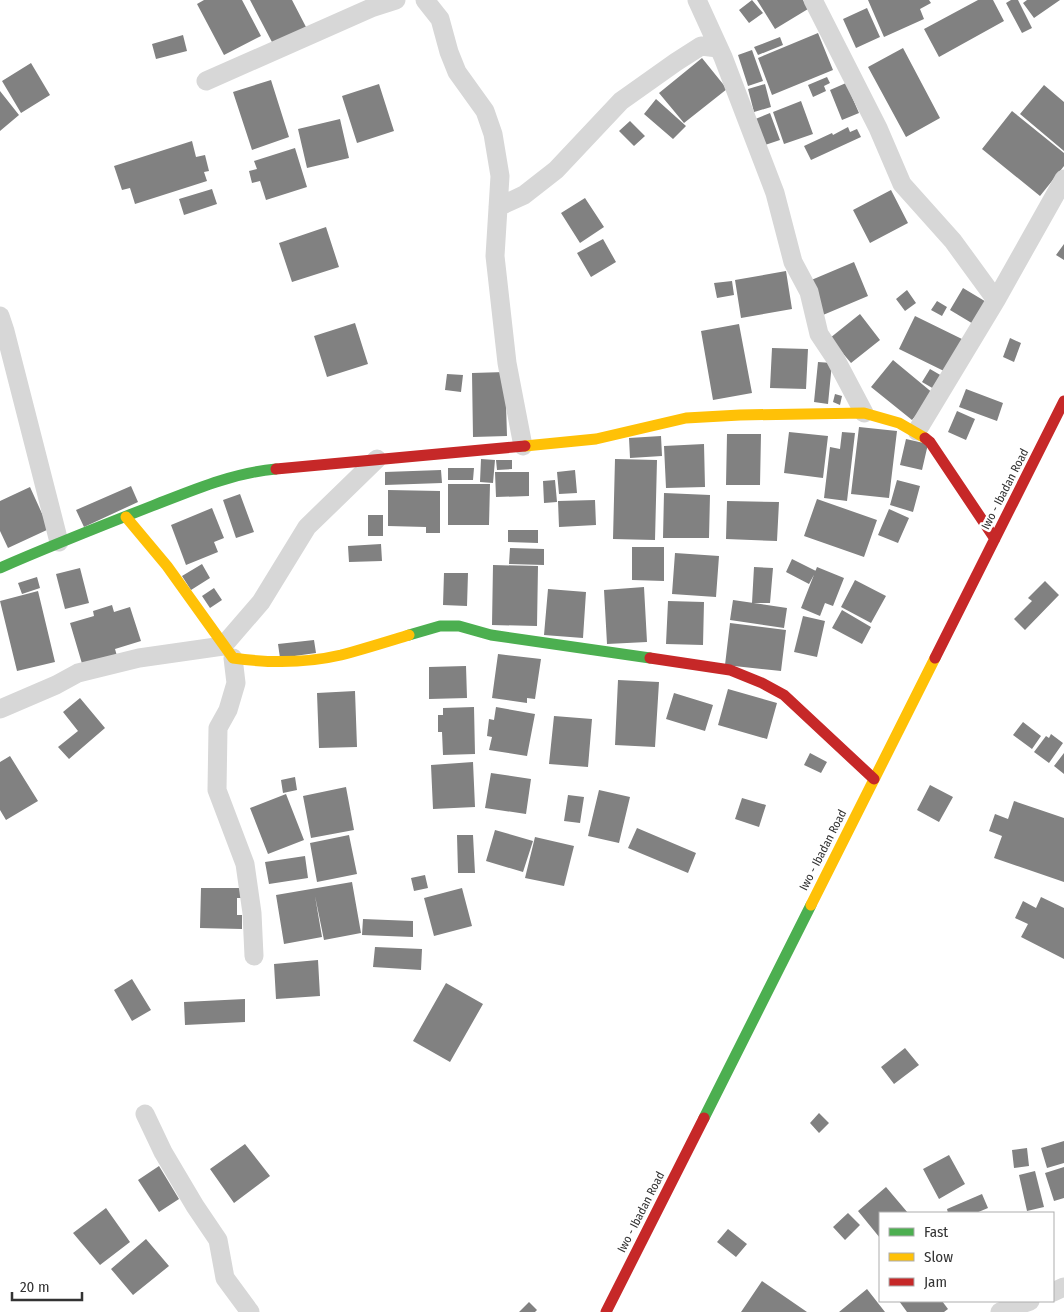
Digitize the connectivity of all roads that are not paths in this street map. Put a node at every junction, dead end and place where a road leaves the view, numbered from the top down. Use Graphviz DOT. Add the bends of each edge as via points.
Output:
graph roads {
  1 [pos="396,0"];
  2 [pos="425,0"];
  3 [pos="697,0"];
  4 [pos="813,0"];
  5 [pos="718,48"];
  6 [pos="206,81"];
  7 [pos="1064,179"];
  8 [pos="498,206"];
  9 [pos="996,300"];
  10 [pos="0,316"];
  11 [pos="1064,401"];
  12 [pos="864,413"];
  13 [pos="1059,423"];
  14 [pos="917,431"];
  15 [pos="524,446"];
  16 [pos="377,459"];
  17 [pos="126,517"];
  18 [pos="995,539"];
  19 [pos="59,542"];
  20 [pos="0,568"];
  21 [pos="228,652"];
  22 [pos="0,709"];
  23 [pos="874,779"];
  24 [pos="254,956"];
  25 [pos="145,1114"];
  26 [pos="1027,1302"];
  27 [pos="250,1312"];
  28 [pos="606,1312"];
  29 [pos="1000,1312"];
  1 -- 6 [label="street"];
  2 -- 8 [label="street" via="440,19 457,72 485,111 491,126 500,176"];
  3 -- 5 [label="street"];
  4 -- 9 [label="street" via="878,128 902,184 953,241"];
  5 -- 8 [label="street" via="701,46 621,101 556,170 524,195"];
  5 -- 12 [label="street" via="775,193 793,262 809,292 819,334"];
  7 -- 9 [label="street"];
  8 -- 15 [label="street" via="496,266 507,362"];
  9 -- 14 [label="street"];
  10 -- 19 [label="street"];
  11 -- 13 [label="street, Iwo - Ibadan Road"];
  12 -- 14 [label="street" via="882,416"];
  12 -- 15 [label="street" via="686,418 596,439"];
  13 -- 18 [label="street, Iwo - Ibadan Road"];
  14 -- 18 [label="street" via="930,442"];
  15 -- 16 [label="street"];
  16 -- 17 [label="street" via="253,471 222,479"];
  16 -- 21 [label="street" via="307,527"];
  17 -- 19 [label="street"];
  17 -- 21 [label="street" via="167,566"];
  18 -- 23 [label="street, Iwo - Ibadan Road"];
  19 -- 20 [label="street"];
  21 -- 22 [label="street" via="139,658 78,673"];
  21 -- 23 [label="street" via="246,660 311,659 340,655 440,626 459,626 490,635 730,670 762,682 784,695"];
  21 -- 24 [label="street" via="236,682 228,710 218,728 217,790 245,864"];
  23 -- 28 [label="street, Iwo - Ibadan Road"];
  25 -- 27 [label="street" via="163,1152 218,1240 225,1278"];
  26 -- 29 [label="street"];
}
